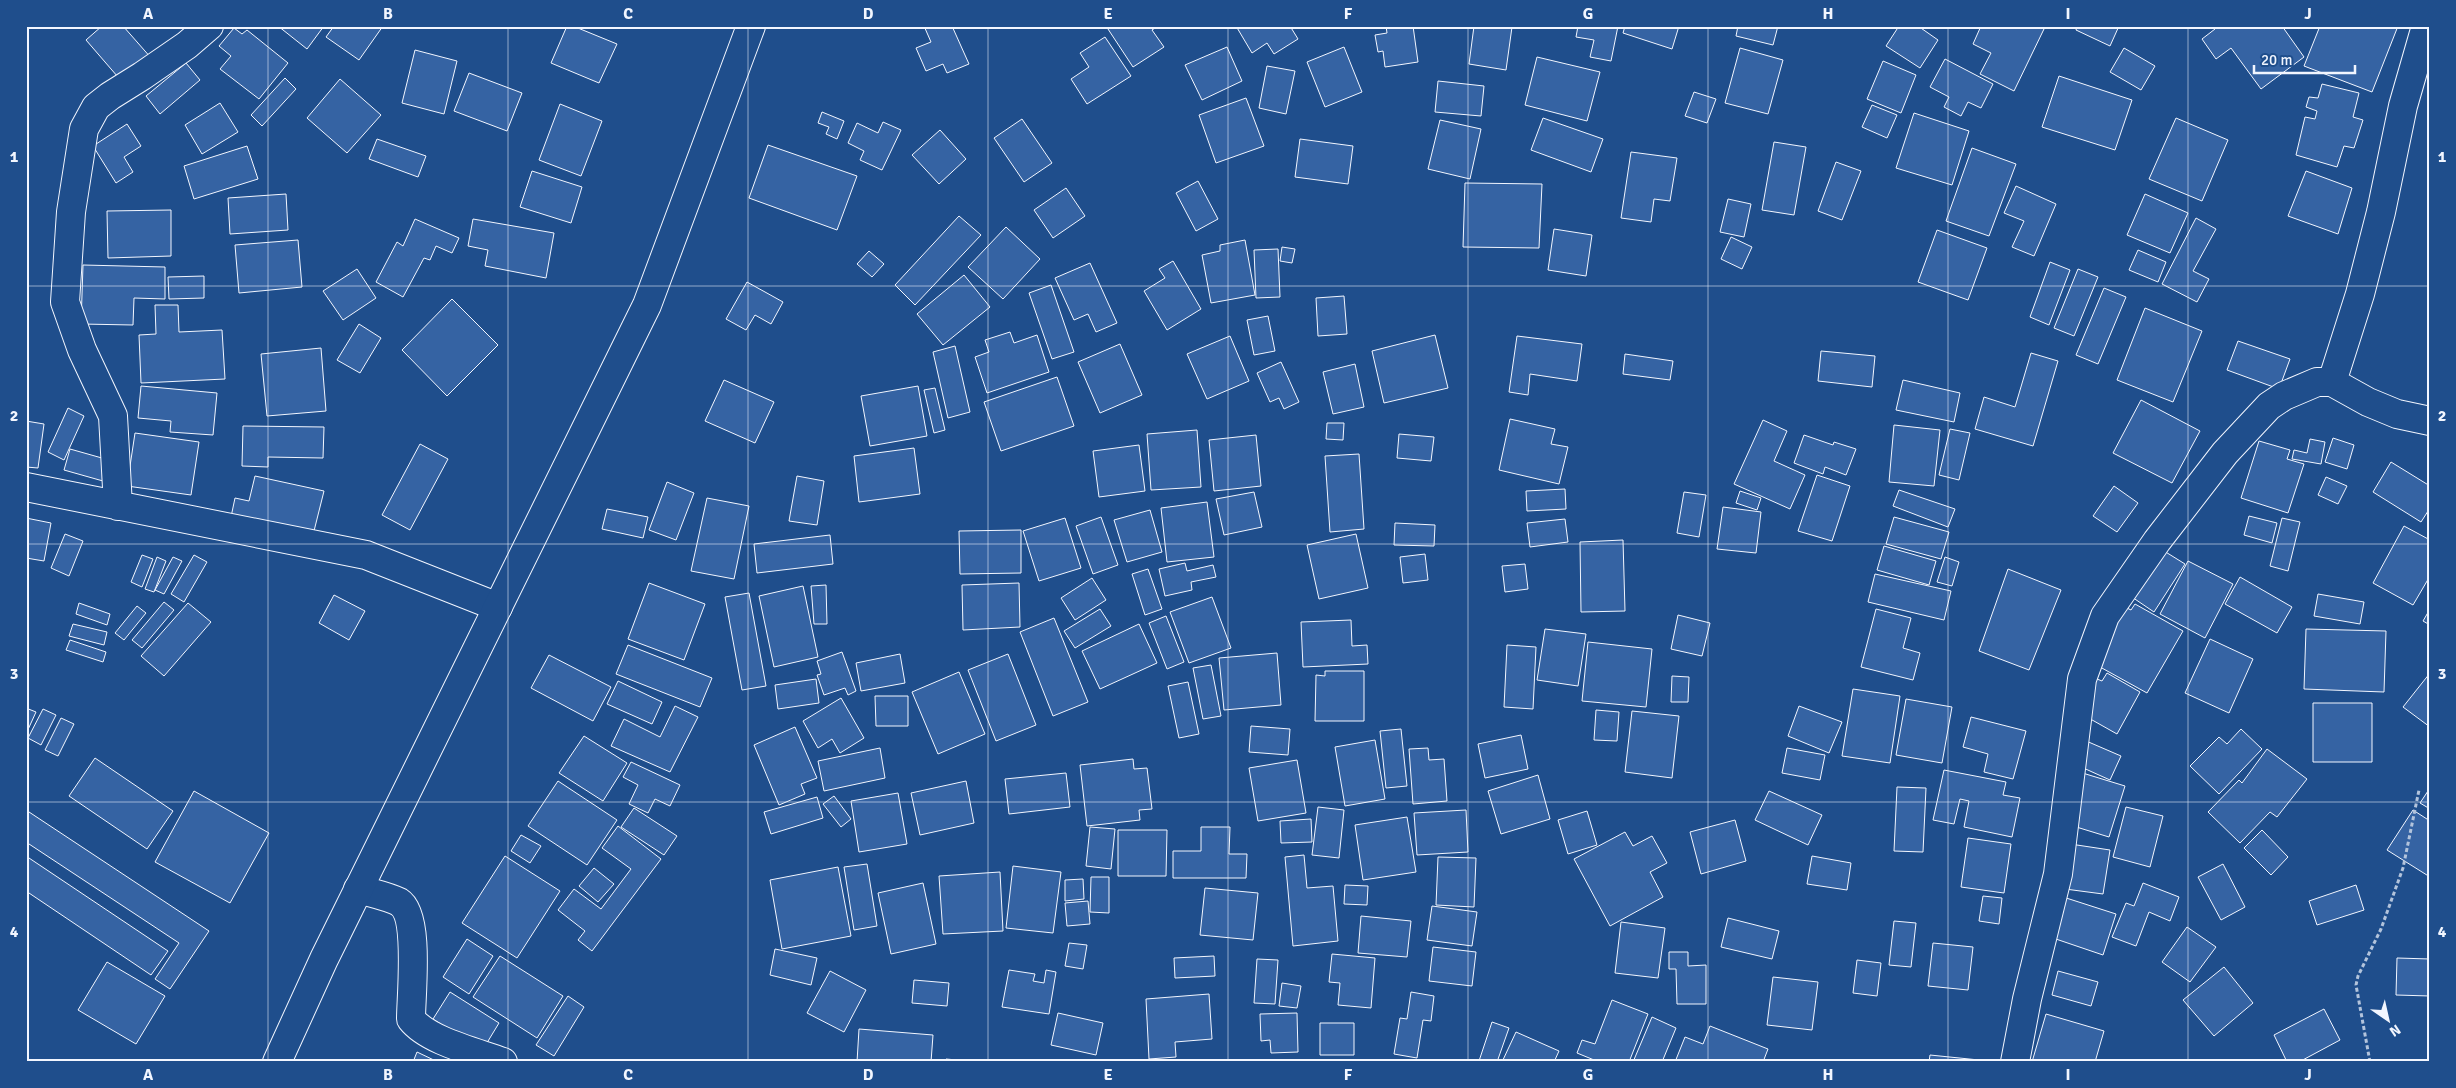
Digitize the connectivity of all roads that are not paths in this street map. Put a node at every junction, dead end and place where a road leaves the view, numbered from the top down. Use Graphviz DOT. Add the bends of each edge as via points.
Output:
graph roads {
  1 [pos="209,26"];
  2 [pos="751,26"];
  3 [pos="2426,26"];
  4 [pos="2332,382"];
  5 [pos="2430,421"];
  6 [pos="26,487"];
  7 [pos="118,506"];
  8 [pos="498,606"];
  9 [pos="358,889"];
  10 [pos="277,1062"];
  11 [pos="503,1062"];
  12 [pos="2015,1062"];
  1 -- 7 [label="street" via="187,45 96,107 84,129 71,212 65,302 82,350 113,416"];
  2 -- 8 [label="street" via="647,305"];
  3 -- 4 [label="street" via="2402,106 2382,212"];
  4 -- 5 [label="street" via="2397,414"];
  4 -- 12 [label="street" via="2301,387 2269,406 2225,453 2104,616 2082,679 2058,874"];
  6 -- 7 [label="street"];
  7 -- 8 [label="street" via="366,555"];
  8 -- 9 [label="street"];
  9 -- 10 [label="street"];
  9 -- 11 [label="street" via="400,903 410,915 413,932 411,1019 416,1027"];
}
